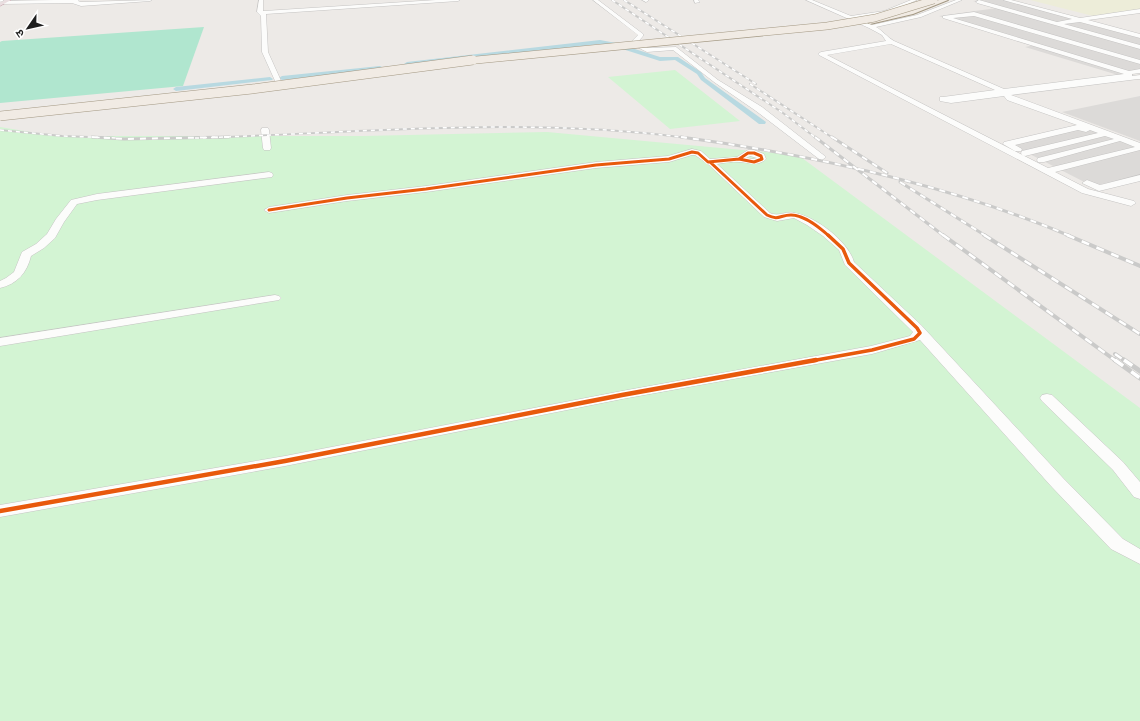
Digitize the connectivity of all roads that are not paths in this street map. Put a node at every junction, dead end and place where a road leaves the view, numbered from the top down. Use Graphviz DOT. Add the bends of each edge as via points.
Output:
graph roads {
  1 [pos="150,0"];
  2 [pos="261,0"];
  3 [pos="458,0"];
  4 [pos="595,0"];
  5 [pos="808,0"];
  6 [pos="915,0"];
  7 [pos="934,0"];
  8 [pos="945,0"];
  9 [pos="960,0"];
  10 [pos="992,0"];
  11 [pos="1005,0"];
  12 [pos="1018,0"];
  13 [pos="1025,0"];
  14 [pos="50,1"];
  15 [pos="74,1"];
  16 [pos="3,2"];
  17 [pos="402,2"];
  18 [pos="1140,11"];
  19 [pos="262,13"];
  20 [pos="1018,13"];
  21 [pos="959,15"];
  22 [pos="850,18"];
  23 [pos="986,18"];
  24 [pos="1033,18"];
  25 [pos="1092,18"];
  26 [pos="1080,20"];
  27 [pos="1068,21"];
  28 [pos="1002,22"];
  29 [pos="1054,23"];
  30 [pos="871,27"];
  31 [pos="1021,28"];
  32 [pos="1008,29"];
  33 [pos="1030,30"];
  34 [pos="1077,30"];
  35 [pos="1140,31"];
  36 [pos="993,32"];
  37 [pos="1060,34"];
  38 [pos="1093,34"];
  39 [pos="1140,36"];
  40 [pos="1114,40"];
  41 [pos="1140,41"];
  42 [pos="892,42"];
  43 [pos="1081,45"];
  44 [pos="1137,46"];
  45 [pos="1099,51"];
  46 [pos="1140,53"];
  47 [pos="1119,56"];
  48 [pos="1140,62"];
  49 [pos="1140,71"];
  50 [pos="1140,77"];
  51 [pos="279,83"];
  52 [pos="1004,92"];
  53 [pos="916,102"];
  54 [pos="0,116"];
  55 [pos="0,123"];
  56 [pos="265,130"];
  57 [pos="1103,134"];
  58 [pos="1116,141"];
  59 [pos="267,148"];
  60 [pos="1140,148"];
  61 [pos="1027,154"];
  62 [pos="1016,155"];
  63 [pos="822,157"];
  64 [pos="739,159"];
  65 [pos="1041,160"];
  66 [pos="710,162"];
  67 [pos="1058,169"];
  68 [pos="1048,171"];
  69 [pos="269,175"];
  70 [pos="1140,178"];
  71 [pos="1131,203"];
  72 [pos="269,210"];
  73 [pos="0,285"];
  74 [pos="274,298"];
  75 [pos="920,333"];
  76 [pos="0,342"];
  77 [pos="1047,398"];
  78 [pos="1140,493"];
  79 [pos="0,511"];
  80 [pos="1140,557"];
  1 -- 15 [label="street" via="81,4"];
  2 -- 19 [label="street"];
  3 -- 17 [label="street"];
  4 -- 63 [label="street" via="641,35 633,43 647,50 674,48"];
  5 -- 22 [label="street"];
  6 -- 22 [label="street" via="885,12"];
  7 -- 54 [label="main road, bridge" via="875,18 827,26 474,60 252,89"];
  8 -- 55 [label="main road, bridge" via="902,16 844,27 546,55"];
  9 -- 30 [label="street" via="919,16"];
  10 -- 20 [label="street" via="979,2"];
  10 -- 27 [label="street"];
  11 -- 26 [label="street"];
  12 -- 25 [label="street"];
  13 -- 25 [label="street"];
  14 -- 15 [label="street"];
  14 -- 16 [label="street"];
  17 -- 19 [label="street"];
  18 -- 25 [label="street"];
  19 -- 51 [label="street" via="265,52"];
  20 -- 23 [label="street"];
  20 -- 24 [label="street"];
  21 -- 23 [label="street" via="972,14"];
  21 -- 32 [label="street"];
  21 -- 36 [label="street" via="945,18"];
  22 -- 30 [label="street"];
  23 -- 28 [label="street"];
  24 -- 28 [label="street"];
  24 -- 29 [label="street"];
  25 -- 26 [label="street"];
  25 -- 35 [label="street"];
  26 -- 27 [label="street"];
  26 -- 39 [label="street"];
  27 -- 29 [label="street"];
  27 -- 41 [label="street"];
  28 -- 31 [label="street"];
  29 -- 31 [label="street"];
  29 -- 34 [label="street"];
  30 -- 42 [label="street"];
  31 -- 32 [label="street"];
  31 -- 33 [label="street"];
  32 -- 36 [label="street"];
  33 -- 37 [label="street" via="1044,34"];
  33 -- 49 [label="street" via="1018,32"];
  34 -- 37 [label="street"];
  34 -- 38 [label="street"];
  36 -- 49 [label="street" via="1129,73"];
  37 -- 38 [label="street"];
  37 -- 43 [label="street"];
  38 -- 40 [label="street"];
  40 -- 43 [label="street"];
  40 -- 44 [label="street"];
  42 -- 52 [label="street"];
  42 -- 53 [label="street" via="821,54"];
  43 -- 45 [label="street"];
  44 -- 45 [label="street"];
  45 -- 47 [label="street"];
  46 -- 47 [label="street"];
  47 -- 48 [label="street"];
  49 -- 52 [label="street"];
  50 -- 52 [label="street"];
  52 -- 53 [label="street" via="951,101 943,99"];
  52 -- 57 [label="street" via="1015,100"];
  53 -- 62 [label="street"];
  56 -- 59 [label="street"];
  57 -- 58 [label="street"];
  57 -- 60 [label="street"];
  57 -- 61 [label="street"];
  57 -- 61 [label="street" via="1079,127 1007,144"];
  58 -- 60 [label="street"];
  58 -- 65 [label="street"];
  60 -- 67 [label="street"];
  61 -- 62 [label="street"];
  61 -- 65 [label="street"];
  62 -- 68 [label="street"];
  64 -- 66 [label="street"];
  65 -- 67 [label="street"];
  66 -- 72 [label="street" via="698,153 692,152 669,159 596,165"];
  66 -- 75 [label="street" via="767,215 782,219 792,215 821,230 842,248 849,263"];
  67 -- 68 [label="street"];
  67 -- 70 [label="street" via="1098,188"];
  68 -- 71 [label="street" via="1085,191"];
  69 -- 73 [label="street" via="74,202 51,236 26,254 24,265 16,277"];
  74 -- 76 [label="street"];
  75 -- 79 [label="street" via="914,339 872,350 622,395 285,461"];
  75 -- 80 [label="street" via="1112,538"];
  77 -- 78 [label="street" via="1118,466"];
}
